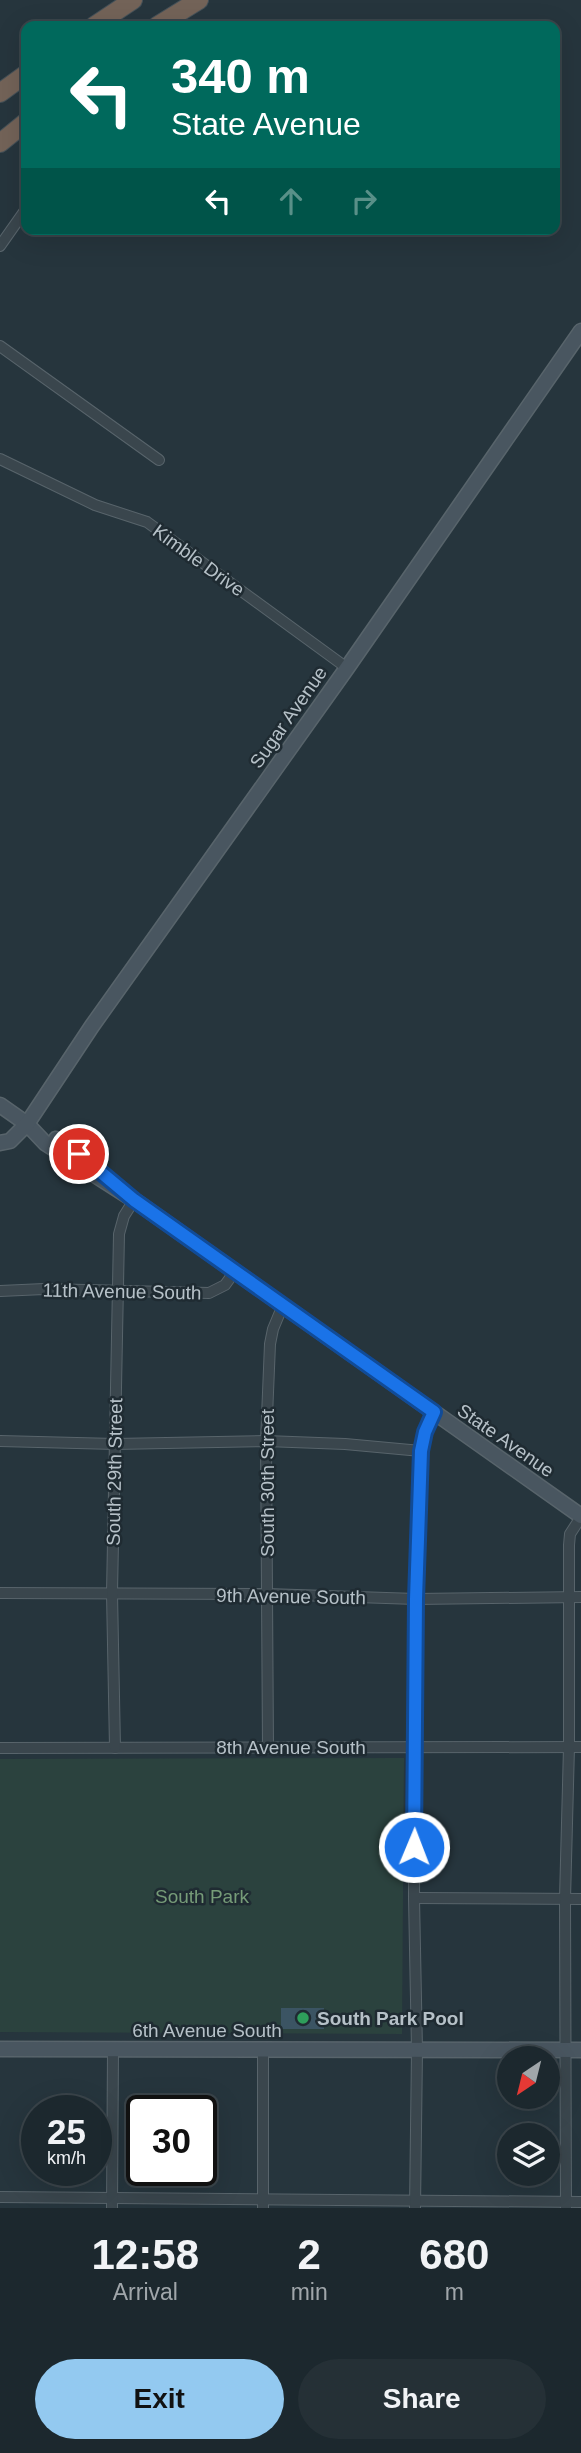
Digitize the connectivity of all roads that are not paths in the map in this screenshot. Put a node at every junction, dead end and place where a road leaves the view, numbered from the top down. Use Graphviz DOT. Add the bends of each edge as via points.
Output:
graph roads {
  1 [pos="133,0"];
  2 [pos="199,0"];
  3 [pos="102,21"];
  4 [pos="165,21"];
  5 [pos="21,78"];
  6 [pos="0,93"];
  7 [pos="21,116"];
  8 [pos="21,126"];
  9 [pos="0,132"];
  10 [pos="0,143"];
  11 [pos="21,216"];
  12 [pos="0,246"];
  13 [pos="581,331"];
  14 [pos="0,346"];
  15 [pos="0,459"];
  16 [pos="159,460"];
  17 [pos="347,668"];
  18 [pos="0,1105"];
  19 [pos="27,1124"];
  20 [pos="0,1143"];
  21 [pos="134,1200"];
  22 [pos="236,1271"];
  23 [pos="118,1290"];
  24 [pos="0,1291"];
  25 [pos="284,1305"];
  26 [pos="434,1412"];
  27 [pos="0,1441"];
  28 [pos="266,1441"];
  29 [pos="115,1444"];
  30 [pos="421,1451"];
  31 [pos="581,1517"];
  32 [pos="0,1593"];
  33 [pos="112,1593"];
  34 [pos="267,1594"];
  35 [pos="569,1597"];
  36 [pos="581,1597"];
  37 [pos="416,1599"];
  38 [pos="415,1746"];
  39 [pos="569,1747"];
  40 [pos="581,1747"];
  41 [pos="0,1748"];
  42 [pos="115,1748"];
  43 [pos="268,1748"];
  44 [pos="414,1898"];
  45 [pos="565,1899"];
  46 [pos="581,1899"];
  47 [pos="0,2049"];
  48 [pos="113,2049"];
  49 [pos="263,2050"];
  50 [pos="418,2050"];
  51 [pos="565,2050"];
  52 [pos="581,2050"];
  53 [pos="0,2197"];
  54 [pos="112,2202"];
  55 [pos="581,2202"];
  56 [pos="263,2204"];
  57 [pos="415,2205"];
  58 [pos="566,2205"];
  1 -- 3 [label="highway"];
  2 -- 4 [label="highway"];
  5 -- 6 [label="highway"];
  7 -- 9 [label="highway"];
  8 -- 10 [label="highway"];
  11 -- 12 [label="street"];
  13 -- 17 [label="main road, Sugar Avenue"];
  14 -- 16 [label="street"];
  15 -- 17 [label="street, Kimble Drive" via="95,505 147,522"];
  17 -- 19 [label="main road, Sugar Avenue"];
  18 -- 19 [label="main road, State Avenue"];
  19 -- 20 [label="main road" via="10,1141"];
  19 -- 21 [label="main road, State Avenue" via="79,1154"];
  21 -- 22 [label="main road, State Avenue"];
  21 -- 23 [label="street, South 29th Street" via="121,1225"];
  22 -- 23 [label="street, 11th Avenue South" via="225,1285 209,1293"];
  22 -- 25 [label="main road, State Avenue"];
  23 -- 24 [label="street, 11th Avenue South"];
  23 -- 29 [label="street, South 29th Street"];
  25 -- 26 [label="main road, State Avenue"];
  25 -- 28 [label="street, South 30th Street" via="270,1344"];
  26 -- 30 [label="street"];
  26 -- 31 [label="main road, State Avenue"];
  27 -- 29 [label="street"];
  28 -- 29 [label="street"];
  28 -- 30 [label="street"];
  28 -- 34 [label="street, South 30th Street"];
  29 -- 33 [label="street, South 29th Street"];
  30 -- 37 [label="street"];
  31 -- 35 [label="street" via="570,1534"];
  32 -- 33 [label="street, 9th Avenue South"];
  33 -- 34 [label="street, 9th Avenue South"];
  33 -- 42 [label="street, South 29th Street"];
  34 -- 37 [label="street, 9th Avenue South"];
  34 -- 43 [label="street, South 30th Street"];
  35 -- 36 [label="street, 9th Avenue South"];
  35 -- 37 [label="street, 9th Avenue South"];
  35 -- 39 [label="street"];
  37 -- 38 [label="street"];
  38 -- 39 [label="street, 8th Avenue South"];
  38 -- 43 [label="street, 8th Avenue South"];
  38 -- 44 [label="street"];
  39 -- 40 [label="street, 8th Avenue South"];
  39 -- 45 [label="street"];
  41 -- 42 [label="street, 8th Avenue South"];
  42 -- 43 [label="street, 8th Avenue South"];
  44 -- 45 [label="street"];
  44 -- 50 [label="street"];
  45 -- 46 [label="street"];
  45 -- 51 [label="street"];
  47 -- 48 [label="main road, 6th Avenue South"];
  48 -- 49 [label="main road, 6th Avenue South"];
  48 -- 54 [label="street"];
  49 -- 50 [label="main road, 6th Avenue South"];
  49 -- 56 [label="street"];
  50 -- 51 [label="main road, 6th Avenue South"];
  50 -- 57 [label="street"];
  51 -- 52 [label="main road, 6th Avenue South"];
  51 -- 58 [label="street"];
  53 -- 54 [label="street"];
  54 -- 56 [label="street"];
  55 -- 58 [label="street"];
  56 -- 57 [label="street"];
  57 -- 58 [label="street"];
}
